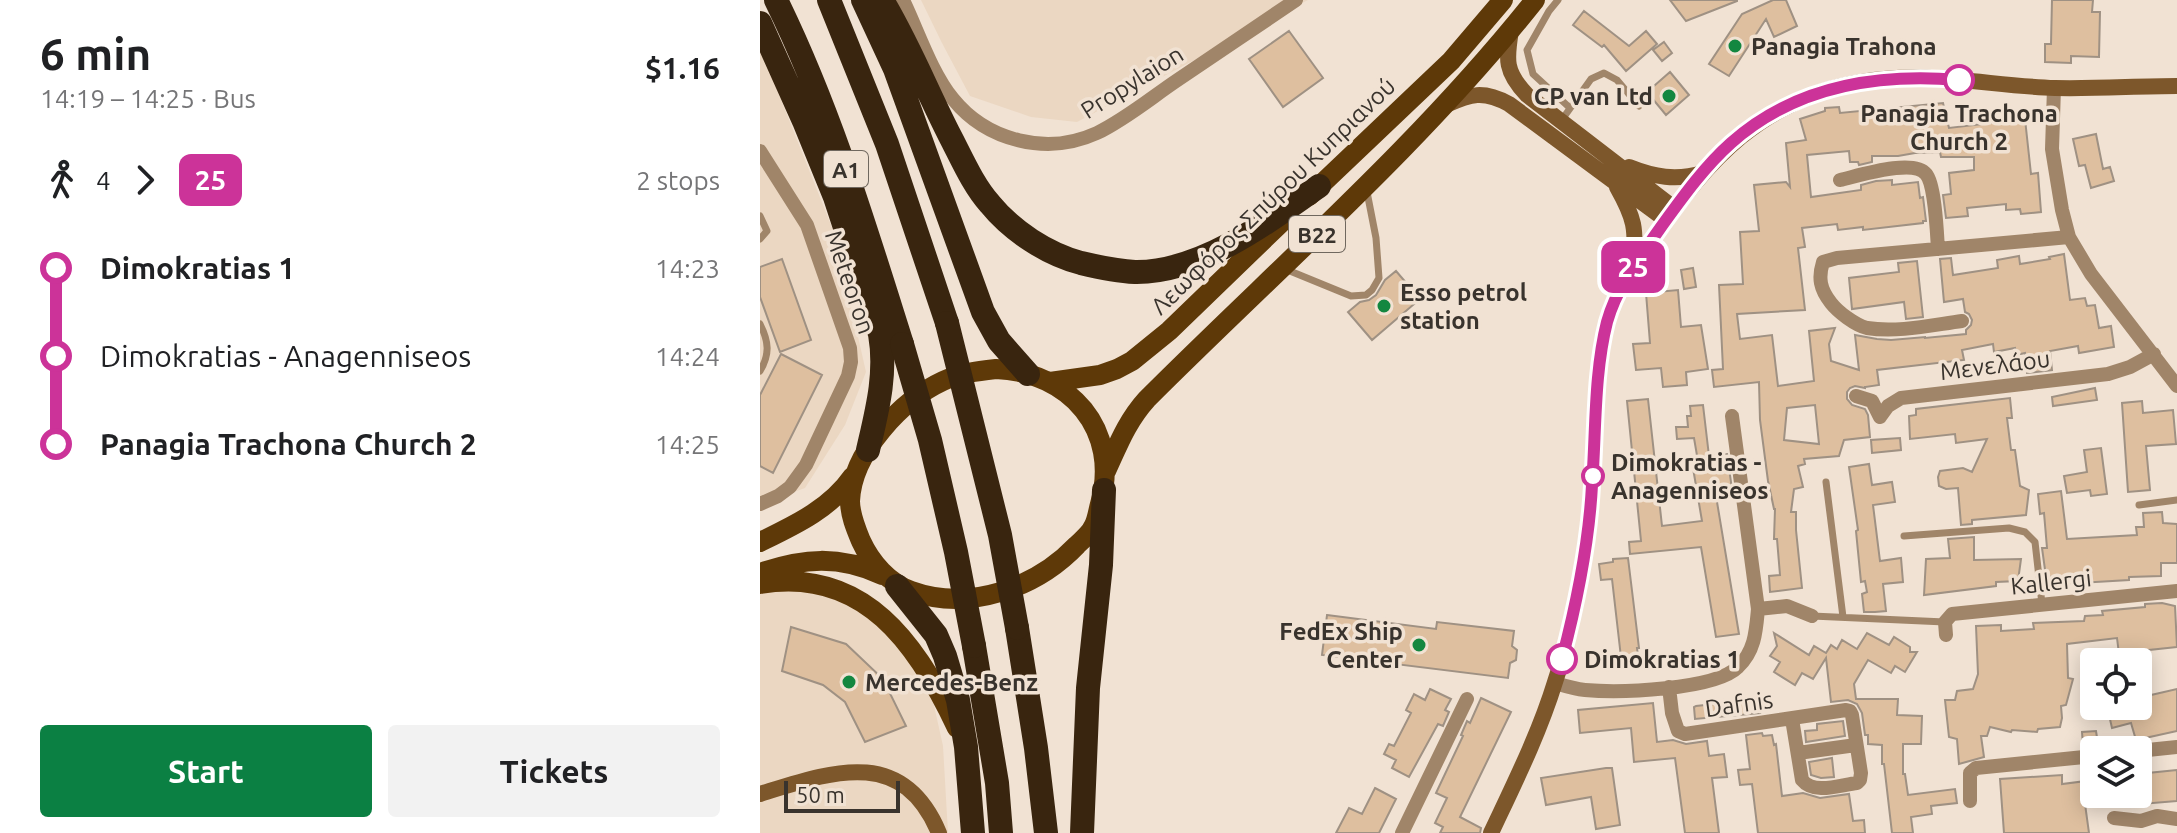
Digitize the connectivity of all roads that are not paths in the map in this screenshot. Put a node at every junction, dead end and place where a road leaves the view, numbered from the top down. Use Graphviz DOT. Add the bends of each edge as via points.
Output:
graph roads {
  1 [pos="776,0"];
  2 [pos="829,0"];
  3 [pos="863,0"];
  4 [pos="882,0"];
  5 [pos="903,0"];
  6 [pos="1296,0"];
  7 [pos="1503,0"];
  8 [pos="1535,0"];
  9 [pos="1558,0"];
  10 [pos="760,23"];
  11 [pos="1511,31"];
  12 [pos="2177,86"];
  13 [pos="2054,88"];
  14 [pos="1445,105"];
  15 [pos="1639,106"];
  16 [pos="1566,115"];
  17 [pos="760,151"];
  18 [pos="1616,163"];
  19 [pos="1703,173"];
  20 [pos="1840,180"];
  21 [pos="1614,182"];
  22 [pos="1319,186"];
  23 [pos="1365,186"];
  24 [pos="1670,214"];
  25 [pos="760,216"];
  26 [pos="2069,237"];
  27 [pos="760,239"];
  28 [pos="1938,249"];
  29 [pos="1634,265"];
  30 [pos="1282,268"];
  31 [pos="1962,321"];
  32 [pos="760,324"];
  33 [pos="2154,354"];
  34 [pos="760,371"];
  35 [pos="1039,378"];
  36 [pos="2177,386"];
  37 [pos="1856,396"];
  38 [pos="1732,416"];
  39 [pos="864,458"];
  40 [pos="1105,481"];
  41 [pos="1826,482"];
  42 [pos="2177,500"];
  43 [pos="760,504"];
  44 [pos="2139,505"];
  45 [pos="1904,536"];
  46 [pos="760,542"];
  47 [pos="760,573"];
  48 [pos="893,582"];
  49 [pos="760,584"];
  50 [pos="2177,591"];
  51 [pos="2042,604"];
  52 [pos="1758,609"];
  53 [pos="1812,616"];
  54 [pos="1843,617"];
  55 [pos="1946,628"];
  56 [pos="1555,683"];
  57 [pos="1669,687"];
  58 [pos="1467,699"];
  59 [pos="1792,719"];
  60 [pos="1856,745"];
  61 [pos="966,747"];
  62 [pos="2177,747"];
  63 [pos="2152,750"];
  64 [pos="1798,753"];
  65 [pos="2080,757"];
  66 [pos="760,794"];
  67 [pos="1970,801"];
  68 [pos="2114,818"];
  69 [pos="2177,819"];
  70 [pos="939,833"];
  71 [pos="973,833"];
  72 [pos="1001,833"];
  73 [pos="1046,833"];
  74 [pos="1082,833"];
  75 [pos="1402,833"];
  76 [pos="1491,833"];
  1 -- 72 [label="highway, A1, bridge" via="848,173 930,440 974,646"];
  2 -- 73 [label="highway, A1, bridge" via="887,144 947,323 1000,535"];
  3 -- 35 [label="highway" via="895,69 983,312 999,341"];
  4 -- 22 [label="highway" via="965,167 989,203 1010,225 1066,259 1136,272 1165,268 1256,231"];
  5 -- 6 [label="street, Propylaion" via="942,85 960,107 993,131 1036,144 1067,142 1107,127"];
  7 -- 22 [label="main road, Λεωφόρος Σπύρου Κυπριανού / B22" via="1451,61"];
  8 -- 11 [label="main road, B22"];
  9 -- 16 [label="lane" via="1527,50 1533,74"];
  10 -- 39 [label="highway" via="835,197 880,334 880,399"];
  11 -- 14 [label="main road, B22"];
  11 -- 16 [label="main road" via="1511,74 1527,95"];
  12 -- 13 [label="main road"];
  13 -- 19 [label="main road" via="1910,77 1854,83 1769,116 1728,146"];
  13 -- 26 [label="street" via="2052,149"];
  14 -- 21 [label="main road" via="1475,95 1496,97"];
  14 -- 23 [label="main road, B22"];
  15 -- 16 [label="lane" via="1604,73 1591,79"];
  16 -- 18 [label="main road"];
  17 -- 43 [label="street, Meteoron" via="807,225 851,355 848,376 799,477"];
  18 -- 19 [label="main road" via="1659,177"];
  18 -- 24 [label="main road"];
  19 -- 24 [label="main road"];
  20 -- 28 [label="street" via="1904,167 1927,174"];
  21 -- 24 [label="main road"];
  21 -- 29 [label="main road" via="1635,227"];
  22 -- 35 [label="main road, Λεωφόρος Σπύρου Κυπριανού / B22" via="1132,361 1100,375"];
  23 -- 30 [label="main road, B22"];
  23 -- 30 [label="lane" via="1379,278 1372,290 1351,296"];
  24 -- 29 [label="main road"];
  25 -- 27 [label="lane" via="767,231"];
  26 -- 28 [label="street"];
  26 -- 33 [label="street"];
  28 -- 31 [label="street" via="1823,262 1821,291 1863,327"];
  29 -- 56 [label="main road" via="1607,324 1596,396 1587,539"];
  30 -- 40 [label="main road, B22" via="1133,414"];
  32 -- 34 [label="lane" via="768,354"];
  33 -- 36 [label="street"];
  33 -- 37 [label="street, Μενελάου" via="2108,374 1901,398 1880,417 1872,401"];
  35 -- 39 [label="main road, B22" via="996,369 945,380 905,405"];
  35 -- 40 [label="main road, B22" via="1087,413 1101,440"];
  38 -- 52 [label="street"];
  39 -- 46 [label="main road, B22" via="829,503"];
  39 -- 48 [label="main road, B22" via="852,487 852,519 866,553"];
  40 -- 48 [label="main road, B22" via="1093,528 1069,553 1015,588 950,599 928,597"];
  40 -- 74 [label="highway"];
  41 -- 54 [label="lane"];
  42 -- 44 [label="lane"];
  45 -- 51 [label="lane" via="2009,528 2025,532 2035,542"];
  47 -- 48 [label="main road, B22" via="809,560 851,564"];
  48 -- 61 [label="highway" via="936,635 958,700"];
  49 -- 61 [label="main road" via="815,584 870,607 908,643"];
  50 -- 51 [label="street, Kallergi"];
  51 -- 55 [label="street, Kallergi" via="1952,614"];
  52 -- 53 [label="street" via="1787,606"];
  52 -- 57 [label="street" via="1755,637 1738,668 1723,678"];
  53 -- 54 [label="lane"];
  54 -- 55 [label="lane"];
  56 -- 57 [label="street" via="1583,690"];
  56 -- 76 [label="main road"];
  57 -- 59 [label="street, Dafnis" via="1675,725 1685,734"];
  58 -- 75 [label="street"];
  59 -- 60 [label="street, Dafnis" via="1850,711"];
  59 -- 64 [label="street"];
  60 -- 64 [label="street"];
  60 -- 64 [label="street" via="1860,780 1814,789 1802,780"];
  61 -- 71 [label="highway"];
  62 -- 63 [label="street"];
  65 -- 67 [label="street" via="1976,768 1970,773"];
  66 -- 70 [label="main road" via="827,774 864,771 907,788"];
  68 -- 69 [label="street"];
}
